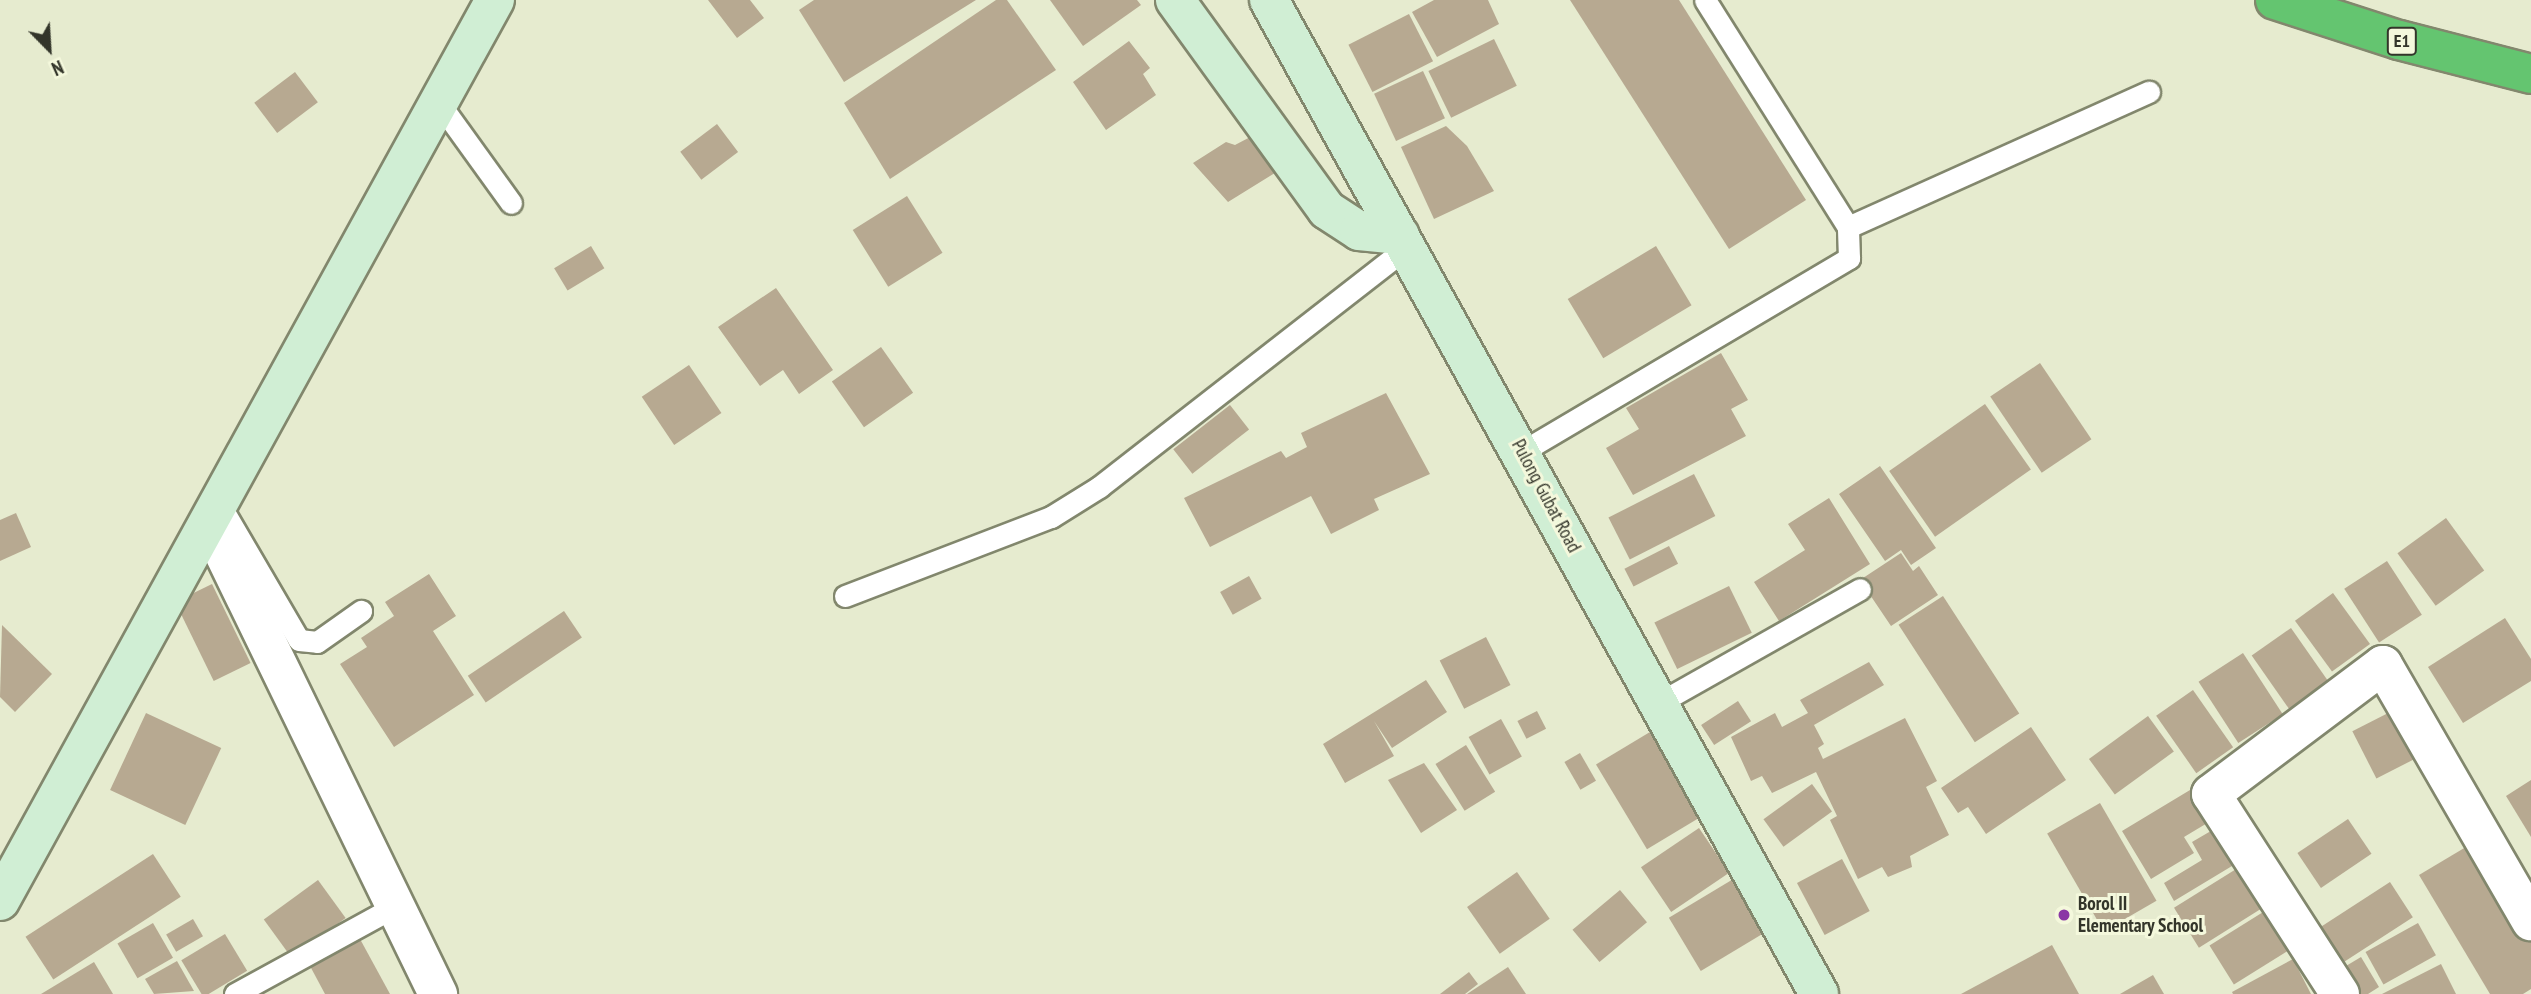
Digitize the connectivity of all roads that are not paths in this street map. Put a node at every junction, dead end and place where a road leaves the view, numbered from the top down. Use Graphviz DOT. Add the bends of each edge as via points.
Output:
graph roads {
  1 [pos="495,0"];
  2 [pos="1175,0"];
  3 [pos="1269,0"];
  4 [pos="1705,0"];
  5 [pos="2275,0"];
  6 [pos="2531,74"];
  7 [pos="2149,92"];
  8 [pos="439,103"];
  9 [pos="511,203"];
  10 [pos="1848,227"];
  11 [pos="1403,242"];
  12 [pos="1523,451"];
  13 [pos="215,514"];
  14 [pos="1860,589"];
  15 [pos="845,596"];
  16 [pos="361,611"];
  17 [pos="1657,704"];
  18 [pos="0,901"];
  19 [pos="394,907"];
  20 [pos="2531,920"];
  21 [pos="234,994"];
  22 [pos="438,994"];
  23 [pos="1819,994"];
  24 [pos="2340,994"];
  1 -- 8 [label="street"];
  2 -- 11 [label="street" via="1327,210 1359,231"];
  3 -- 11 [label="street, Pulong Gubat Road"];
  4 -- 10 [label="lane"];
  5 -- 6 [label="highway, E1" via="2399,40"];
  7 -- 10 [label="lane"];
  8 -- 9 [label="lane"];
  8 -- 13 [label="street"];
  10 -- 12 [label="lane" via="1849,258"];
  11 -- 12 [label="street, Pulong Gubat Road"];
  11 -- 15 [label="lane" via="1060,511 999,540"];
  12 -- 17 [label="street, Pulong Gubat Road"];
  13 -- 16 [label="lane" via="303,643 317,642"];
  13 -- 18 [label="street"];
  13 -- 19 [label="street"];
  14 -- 17 [label="lane"];
  17 -- 23 [label="street, Pulong Gubat Road"];
  19 -- 21 [label="lane"];
  19 -- 22 [label="street"];
  20 -- 24 [label="street" via="2383,665 2211,794"];
}
